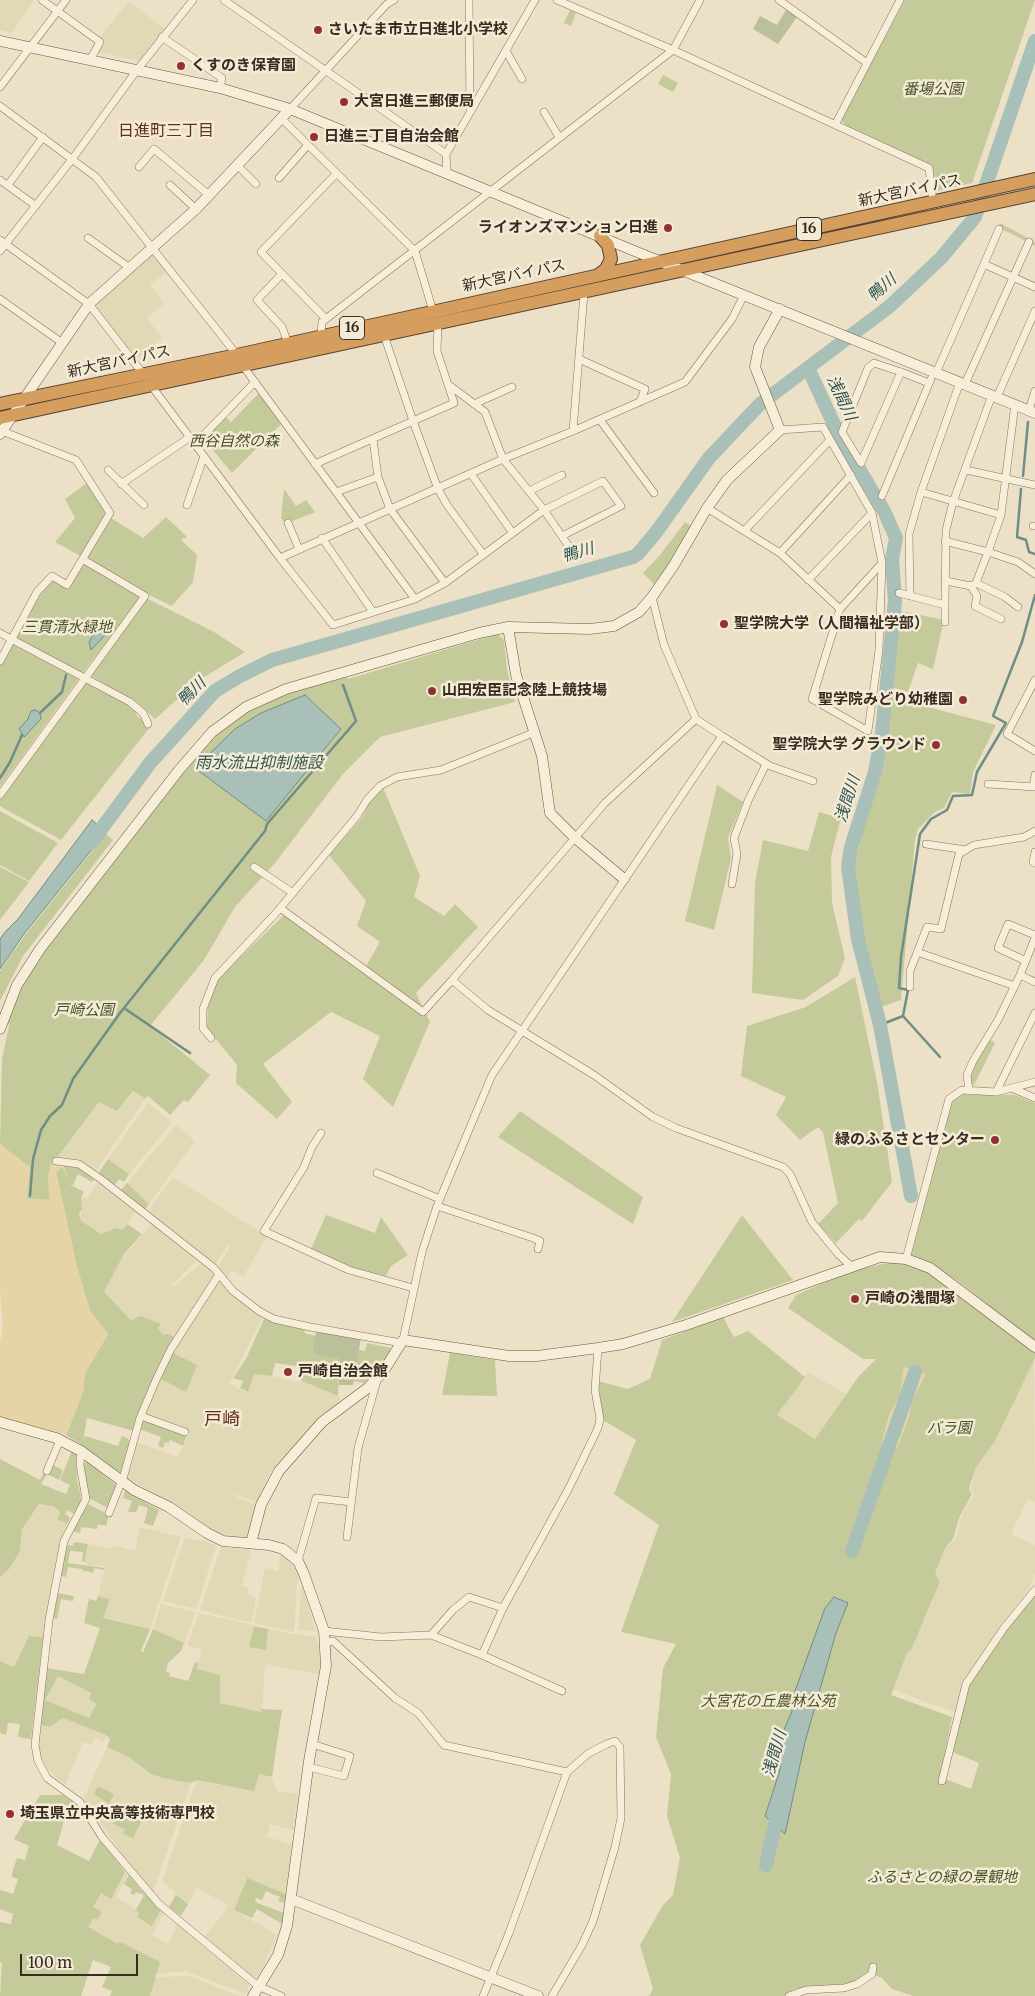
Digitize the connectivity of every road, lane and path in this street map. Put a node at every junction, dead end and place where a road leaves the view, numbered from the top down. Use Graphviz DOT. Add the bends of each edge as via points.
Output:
graph roads {
  1 [pos="42,0"];
  2 [pos="66,0"];
  3 [pos="193,0"];
  4 [pos="224,0"];
  5 [pos="394,0"];
  6 [pos="469,0"];
  7 [pos="535,0"];
  8 [pos="556,0"];
  9 [pos="700,0"];
  10 [pos="779,0"];
  11 [pos="900,0"];
  12 [pos="56,11"];
  13 [pos="162,37"];
  14 [pos="0,41"];
  15 [pos="30,48"];
  16 [pos="673,50"];
  17 [pos="506,51"];
  18 [pos="90,60"];
  19 [pos="866,63"];
  20 [pos="137,70"];
  21 [pos="325,71"];
  22 [pos="522,79"];
  23 [pos="0,87"];
  24 [pos="220,88"];
  25 [pos="0,106"];
  26 [pos="290,109"];
  27 [pos="544,112"];
  28 [pos="470,114"];
  29 [pos="281,118"];
  30 [pos="834,125"];
  31 [pos="43,137"];
  32 [pos="559,137"];
  33 [pos="307,146"];
  34 [pos="446,154"];
  35 [pos="73,158"];
  36 [pos="237,166"];
  37 [pos="139,167"];
  38 [pos="336,174"];
  39 [pos="448,174"];
  40 [pos="279,178"];
  41 [pos="1035,179"];
  42 [pos="0,180"];
  43 [pos="256,184"];
  44 [pos="8,185"];
  45 [pos="170,185"];
  46 [pos="489,190"];
  47 [pos="1035,194"];
  48 [pos="209,195"];
  49 [pos="933,202"];
  50 [pos="36,206"];
  51 [pos="196,209"];
  52 [pos="999,229"];
  53 [pos="600,236"];
  54 [pos="88,238"];
  55 [pos="3,242"];
  56 [pos="1029,242"];
  57 [pos="152,249"];
  58 [pos="0,251"];
  59 [pos="415,251"];
  60 [pos="663,261"];
  61 [pos="984,264"];
  62 [pos="130,268"];
  63 [pos="685,270"];
  64 [pos="282,274"];
  65 [pos="598,275"];
  66 [pos="1013,278"];
  67 [pos="1035,288"];
  68 [pos="584,293"];
  69 [pos="744,295"];
  70 [pos="0,299"];
  71 [pos="88,304"];
  72 [pos="780,309"];
  73 [pos="433,311"];
  74 [pos="1035,311"];
  75 [pos="326,319"];
  76 [pos="438,324"];
  77 [pos="320,335"];
  78 [pos="384,335"];
  79 [pos="61,342"];
  80 [pos="288,343"];
  81 [pos="579,359"];
  82 [pos="240,360"];
  83 [pos="901,372"];
  84 [pos="935,372"];
  85 [pos="143,374"];
  86 [pos="255,382"];
  87 [pos="929,382"];
  88 [pos="962,383"];
  89 [pos="448,385"];
  90 [pos="152,387"];
  91 [pos="512,388"];
  92 [pos="1035,391"];
  93 [pos="995,396"];
  94 [pos="24,399"];
  95 [pos="640,402"];
  96 [pos="0,404"];
  97 [pos="474,404"];
  98 [pos="1014,404"];
  99 [pos="1032,412"];
  100 [pos="600,420"];
  101 [pos="413,421"];
  102 [pos="4,425"];
  103 [pos="780,430"];
  104 [pos="573,431"];
  105 [pos="190,436"];
  106 [pos="373,439"];
  107 [pos="830,440"];
  108 [pos="195,444"];
  109 [pos="204,456"];
  110 [pos="503,459"];
  111 [pos="315,464"];
  112 [pos="108,470"];
  113 [pos="966,470"];
  114 [pos="471,474"];
  115 [pos="562,475"];
  116 [pos="851,475"];
  117 [pos="378,477"];
  118 [pos="1004,479"];
  119 [pos="121,484"];
  120 [pos="1035,485"];
  121 [pos="438,489"];
  122 [pos="336,492"];
  123 [pos="529,492"];
  124 [pos="654,492"];
  125 [pos="921,492"];
  126 [pos="882,496"];
  127 [pos="953,502"];
  128 [pos="144,505"];
  129 [pos="187,505"];
  130 [pos="707,508"];
  131 [pos="390,509"];
  132 [pos="544,510"];
  133 [pos="872,513"];
  134 [pos="1001,515"];
  135 [pos="288,523"];
  136 [pos="358,523"];
  137 [pos="745,530"];
  138 [pos="512,532"];
  139 [pos="562,536"];
  140 [pos="322,538"];
  141 [pos="945,541"];
  142 [pos="299,549"];
  143 [pos="988,552"];
  144 [pos="780,553"];
  145 [pos="483,554"];
  146 [pos="576,557"];
  147 [pos="280,558"];
  148 [pos="84,560"];
  149 [pos="882,563"];
  150 [pos="1035,574"];
  151 [pos="808,580"];
  152 [pos="946,581"];
  153 [pos="445,583"];
  154 [pos="973,585"];
  155 [pos="899,593"];
  156 [pos="910,596"];
  157 [pos="652,598"];
  158 [pos="415,599"];
  159 [pos="945,605"];
  160 [pos="1018,607"];
  161 [pos="840,609"];
  162 [pos="373,612"];
  163 [pos="1001,619"];
  164 [pos="945,622"];
  165 [pos="508,627"];
  166 [pos="0,633"];
  167 [pos="12,639"];
  168 [pos="0,661"];
  169 [pos="86,677"];
  170 [pos="1035,680"];
  171 [pos="696,719"];
  172 [pos="148,724"];
  173 [pos="533,733"];
  174 [pos="722,736"];
  175 [pos="1035,750"];
  176 [pos="766,764"];
  177 [pos="1035,775"];
  178 [pos="813,781"];
  179 [pos="988,784"];
  180 [pos="1034,787"];
  181 [pos="0,795"];
  182 [pos="1035,831"];
  183 [pos="574,837"];
  184 [pos="926,844"];
  185 [pos="966,850"];
  186 [pos="1035,852"];
  187 [pos="1035,863"];
  188 [pos="254,867"];
  189 [pos="624,879"];
  190 [pos="732,884"];
  191 [pos="293,892"];
  192 [pos="280,908"];
  193 [pos="1035,936"];
  194 [pos="917,952"];
  195 [pos="1032,954"];
  196 [pos="1026,961"];
  197 [pos="1020,975"];
  198 [pos="452,980"];
  199 [pos="1035,982"];
  200 [pos="1015,986"];
  201 [pos="910,987"];
  202 [pos="1035,1013"];
  203 [pos="0,1029"];
  204 [pos="521,1030"];
  205 [pos="211,1038"];
  206 [pos="1035,1082"];
  207 [pos="1013,1089"];
  208 [pos="969,1091"];
  209 [pos="996,1092"];
  210 [pos="1035,1098"];
  211 [pos="321,1133"];
  212 [pos="56,1161"];
  213 [pos="377,1173"];
  214 [pos="440,1199"];
  215 [pos="437,1206"];
  216 [pos="538,1250"];
  217 [pos="906,1259"];
  218 [pos="851,1266"];
  219 [pos="218,1276"];
  220 [pos="413,1288"];
  221 [pos="403,1342"];
  222 [pos="1035,1347"];
  223 [pos="598,1348"];
  224 [pos="378,1377"];
  225 [pos="141,1416"];
  226 [pos="0,1422"];
  227 [pos="185,1432"];
  228 [pos="60,1440"];
  229 [pos="81,1451"];
  230 [pos="47,1471"];
  231 [pos="122,1482"];
  232 [pos="351,1502"];
  233 [pos="109,1513"];
  234 [pos="347,1537"];
  235 [pos="250,1543"];
  236 [pos="298,1561"];
  237 [pos="1035,1590"];
  238 [pos="503,1608"];
  239 [pos="324,1631"];
  240 [pos="431,1636"];
  241 [pos="326,1642"];
  242 [pos="482,1655"];
  243 [pos="562,1691"];
  244 [pos="312,1744"];
  245 [pos="309,1766"];
  246 [pos="567,1772"];
  247 [pos="942,1781"];
  248 [pos="291,1899"];
  249 [pos="873,1967"];
  250 [pos="491,1978"];
  251 [pos="258,1986"];
  252 [pos="254,1996"];
  253 [pos="281,1996"];
  254 [pos="483,1996"];
  255 [pos="538,1996"];
  256 [pos="552,1996"];
  257 [pos="790,1996"];
  1 -- 12 [label="street"];
  2 -- 12 [label="street"];
  3 -- 13 [label="street"];
  4 -- 21 [label="street"];
  5 -- 21 [label="street"];
  6 -- 28 [label="street"];
  7 -- 17 [label="street"];
  8 -- 16 [label="street"];
  9 -- 16 [label="street"];
  10 -- 19 [label="street"];
  11 -- 19 [label="street"];
  12 -- 15 [label="street"];
  12 -- 18 [label="street" via="100,42"];
  13 -- 20 [label="street"];
  13 -- 24 [label="street" via="222,78"];
  14 -- 15 [label="street"];
  15 -- 18 [label="street"];
  15 -- 23 [label="street"];
  16 -- 30 [label="street"];
  16 -- 32 [label="street"];
  17 -- 22 [label="street"];
  17 -- 28 [label="street"];
  18 -- 20 [label="street"];
  19 -- 30 [label="street"];
  20 -- 24 [label="street"];
  20 -- 35 [label="street"];
  21 -- 26 [label="street"];
  21 -- 34 [label="street"];
  24 -- 26 [label="street"];
  25 -- 31 [label="street"];
  26 -- 29 [label="street"];
  26 -- 39 [label="street"];
  27 -- 32 [label="street"];
  28 -- 34 [label="street"];
  29 -- 33 [label="street"];
  29 -- 36 [label="street"];
  30 -- 49 [label="street" via="930,168"];
  31 -- 35 [label="street"];
  31 -- 44 [label="street"];
  32 -- 46 [label="street"];
  33 -- 38 [label="street"];
  33 -- 40 [label="street"];
  34 -- 39 [label="street"];
  35 -- 50 [label="street"];
  35 -- 57 [label="street" via="96,177"];
  36 -- 43 [label="street"];
  36 -- 48 [label="street"];
  37 -- 48 [label="street" via="154,149"];
  38 -- 59 [label="street"];
  38 -- 64 [label="street" via="261,252"];
  39 -- 46 [label="street"];
  41 -- 49 [label="highway, 新大宮バイパス / 16"];
  42 -- 44 [label="street"];
  44 -- 50 [label="street"];
  45 -- 51 [label="street"];
  46 -- 53 [label="street"];
  46 -- 59 [label="street"];
  47 -- 63 [label="highway, 新大宮バイパス / 16"];
  48 -- 51 [label="street"];
  49 -- 60 [label="highway, 新大宮バイパス / 16"];
  50 -- 55 [label="street"];
  51 -- 57 [label="street"];
  52 -- 61 [label="street"];
  53 -- 60 [label="street"];
  53 -- 65 [label="highway" via="608,245 611,259"];
  54 -- 62 [label="street"];
  55 -- 58 [label="street"];
  55 -- 71 [label="street"];
  56 -- 66 [label="street"];
  57 -- 62 [label="street"];
  57 -- 82 [label="street"];
  59 -- 73 [label="street"];
  59 -- 75 [label="street"];
  60 -- 63 [label="street"];
  60 -- 65 [label="highway, 新大宮バイパス / 16"];
  61 -- 66 [label="street"];
  61 -- 84 [label="street"];
  62 -- 71 [label="street"];
  63 -- 68 [label="highway, 新大宮バイパス / 16"];
  63 -- 69 [label="street"];
  64 -- 75 [label="street"];
  64 -- 80 [label="street" via="257,300 282,328"];
  65 -- 73 [label="highway, 新大宮バイパス / 16"];
  66 -- 67 [label="street"];
  66 -- 88 [label="street"];
  68 -- 76 [label="highway, 新大宮バイパス / 16"];
  68 -- 81 [label="street"];
  69 -- 72 [label="street"];
  69 -- 95 [label="street" via="732,319 685,382"];
  70 -- 79 [label="street"];
  71 -- 79 [label="street"];
  71 -- 85 [label="street"];
  72 -- 84 [label="street"];
  72 -- 103 [label="street" via="756,356 755,366"];
  73 -- 77 [label="highway, 新大宮バイパス / 16"];
  74 -- 93 [label="street"];
  75 -- 77 [label="street" via="322,322"];
  76 -- 78 [label="highway, 新大宮バイパス / 16"];
  76 -- 89 [label="street" via="437,351"];
  77 -- 80 [label="highway, 新大宮バイパス / 16"];
  78 -- 82 [label="highway, 新大宮バイパス / 16"];
  78 -- 101 [label="street"];
  79 -- 94 [label="street"];
  80 -- 82 [label="highway, 新大宮バイパス / 16"];
  81 -- 95 [label="street" via="645,389"];
  81 -- 104 [label="street"];
  82 -- 85 [label="highway, 新大宮バイパス / 16"];
  82 -- 86 [label="street"];
  82 -- 90 [label="highway, 新大宮バイパス / 16"];
  83 -- 83 [label="street" via="874,363 868,368 842,432 861,463"];
  83 -- 87 [label="street"];
  84 -- 87 [label="street"];
  84 -- 88 [label="street"];
  85 -- 90 [label="street"];
  85 -- 94 [label="highway, 新大宮バイパス / 16"];
  86 -- 108 [label="street"];
  86 -- 111 [label="street"];
  87 -- 126 [label="street"];
  88 -- 93 [label="street"];
  88 -- 125 [label="street"];
  89 -- 97 [label="street"];
  89 -- 101 [label="street" via="454,403"];
  90 -- 102 [label="highway, 新大宮バイパス / 16"];
  90 -- 105 [label="street"];
  91 -- 97 [label="street"];
  92 -- 99 [label="street"];
  93 -- 98 [label="street"];
  93 -- 113 [label="street"];
  94 -- 96 [label="highway, 新大宮バイパス / 16"];
  94 -- 102 [label="street"];
  95 -- 100 [label="street"];
  97 -- 110 [label="street" via="485,412"];
  98 -- 99 [label="street"];
  98 -- 118 [label="street"];
  100 -- 104 [label="street"];
  100 -- 124 [label="street"];
  101 -- 106 [label="street"];
  101 -- 121 [label="street"];
  102 -- 148 [label="street" via="76,460 110,513"];
  103 -- 107 [label="street" via="822,427"];
  103 -- 130 [label="street" via="742,464"];
  104 -- 110 [label="street"];
  105 -- 108 [label="street"];
  105 -- 119 [label="street"];
  106 -- 111 [label="street"];
  106 -- 117 [label="street"];
  107 -- 116 [label="street"];
  107 -- 137 [label="street"];
  108 -- 109 [label="street"];
  109 -- 129 [label="street"];
  109 -- 147 [label="street"];
  110 -- 114 [label="street"];
  110 -- 123 [label="street"];
  111 -- 122 [label="street"];
  112 -- 119 [label="street"];
  113 -- 118 [label="street"];
  113 -- 127 [label="street"];
  114 -- 121 [label="street"];
  114 -- 138 [label="street"];
  115 -- 123 [label="street"];
  116 -- 133 [label="street"];
  116 -- 144 [label="street"];
  117 -- 122 [label="street"];
  117 -- 131 [label="street"];
  118 -- 120 [label="street"];
  118 -- 134 [label="street"];
  119 -- 128 [label="street"];
  121 -- 131 [label="street"];
  121 -- 145 [label="street"];
  122 -- 136 [label="street"];
  123 -- 132 [label="street"];
  125 -- 127 [label="street"];
  125 -- 156 [label="street" via="909,534"];
  127 -- 134 [label="street"];
  127 -- 141 [label="street"];
  130 -- 137 [label="street"];
  130 -- 157 [label="street"];
  131 -- 136 [label="street"];
  131 -- 153 [label="street"];
  132 -- 138 [label="street"];
  132 -- 139 [label="street"];
  132 -- 139 [label="street" via="603,481 621,506"];
  133 -- 149 [label="street"];
  133 -- 151 [label="street"];
  134 -- 143 [label="street"];
  135 -- 142 [label="street"];
  136 -- 140 [label="street"];
  136 -- 158 [label="street"];
  137 -- 144 [label="street"];
  138 -- 145 [label="street"];
  139 -- 146 [label="street"];
  140 -- 142 [label="street"];
  140 -- 162 [label="street"];
  141 -- 143 [label="street"];
  141 -- 152 [label="street"];
  142 -- 147 [label="street"];
  143 -- 150 [label="street" via="1018,562"];
  143 -- 154 [label="street"];
  144 -- 151 [label="street"];
  145 -- 153 [label="street"];
  147 -- 162 [label="street" via="333,625"];
  148 -- 167 [label="street" via="67,585 52,576 37,592"];
  148 -- 169 [label="street" via="145,596"];
  149 -- 161 [label="street"];
  149 -- 161 [label="street" via="879,650 868,732 812,699"];
  151 -- 161 [label="street"];
  152 -- 154 [label="street"];
  152 -- 159 [label="street"];
  153 -- 158 [label="street"];
  154 -- 160 [label="street" via="1005,597"];
  154 -- 163 [label="street" via="977,596 975,606"];
  155 -- 156 [label="street"];
  156 -- 159 [label="street"];
  157 -- 165 [label="street" via="638,612 614,626 590,629"];
  157 -- 171 [label="street" via="664,645"];
  158 -- 162 [label="street"];
  159 -- 164 [label="street"];
  165 -- 173 [label="street" via="516,675"];
  165 -- 203 [label="street" via="480,632 286,689 246,707 212,732 162,791 26,968"];
  166 -- 167 [label="street"];
  167 -- 168 [label="street"];
  167 -- 169 [label="street"];
  169 -- 172 [label="street" via="130,702 143,713"];
  169 -- 181 [label="street"];
  170 -- 175 [label="street" via="1007,734"];
  171 -- 174 [label="street"];
  171 -- 183 [label="street" via="658,757 634,774"];
  173 -- 183 [label="street" via="546,772 550,813"];
  173 -- 191 [label="street" via="441,770 398,777 380,786"];
  174 -- 176 [label="street"];
  174 -- 189 [label="street"];
  176 -- 178 [label="street"];
  176 -- 190 [label="street" via="734,838 737,854"];
  177 -- 180 [label="street"];
  179 -- 180 [label="street"];
  182 -- 185 [label="street" via="1024,837 988,842"];
  183 -- 189 [label="street"];
  183 -- 198 [label="street"];
  184 -- 185 [label="street"];
  185 -- 194 [label="street" via="959,854 940,929 927,927"];
  186 -- 187 [label="street"];
  188 -- 191 [label="street"];
  189 -- 204 [label="street"];
  191 -- 192 [label="street"];
  192 -- 198 [label="street" via="423,1012"];
  192 -- 205 [label="street" via="215,978 203,1009 203,1028"];
  193 -- 195 [label="street"];
  193 -- 196 [label="street" via="1008,924 998,948"];
  194 -- 200 [label="street"];
  194 -- 201 [label="street" via="910,971"];
  195 -- 196 [label="street"];
  196 -- 197 [label="street"];
  197 -- 199 [label="street"];
  197 -- 200 [label="street"];
  198 -- 204 [label="street" via="488,1010"];
  200 -- 208 [label="street" via="973,1061 967,1075"];
  202 -- 209 [label="street"];
  204 -- 214 [label="street" via="492,1075"];
  204 -- 218 [label="street" via="594,1075 653,1117 783,1167 790,1174 812,1222"];
  206 -- 207 [label="street"];
  207 -- 209 [label="street"];
  207 -- 210 [label="street"];
  208 -- 209 [label="street"];
  208 -- 217 [label="street" via="962,1090 948,1099"];
  211 -- 220 [label="street" via="264,1231 349,1270"];
  212 -- 219 [label="street" via="79,1164 102,1180 214,1268"];
  213 -- 214 [label="street"];
  214 -- 215 [label="street"];
  215 -- 216 [label="street" via="540,1241"];
  215 -- 220 [label="street"];
  217 -- 218 [label="street" via="880,1258"];
  217 -- 222 [label="street" via="930,1268"];
  218 -- 223 [label="street" via="686,1325"];
  219 -- 221 [label="street" via="233,1292 274,1318"];
  219 -- 225 [label="street" via="171,1349"];
  220 -- 221 [label="street"];
  221 -- 223 [label="street" via="509,1356 537,1356"];
  221 -- 224 [label="street"];
  223 -- 238 [label="street" via="595,1390 600,1419 598,1428"];
  224 -- 232 [label="street" via="358,1448"];
  224 -- 235 [label="street" via="322,1422 279,1471 262,1505"];
  225 -- 227 [label="street"];
  225 -- 231 [label="street"];
  226 -- 228 [label="street"];
  228 -- 229 [label="street"];
  228 -- 230 [label="street"];
  229 -- 231 [label="street"];
  229 -- 251 [label="street" via="86,1499 64,1541 49,1620 35,1745 38,1760 48,1778 80,1802 102,1837 160,1904"];
  231 -- 233 [label="street"];
  231 -- 235 [label="street" via="223,1541"];
  232 -- 234 [label="street"];
  232 -- 236 [label="street" via="316,1498"];
  235 -- 236 [label="street" via="283,1549"];
  236 -- 239 [label="street"];
  237 -- 247 [label="street" via="1004,1628 966,1684"];
  238 -- 240 [label="street" via="469,1597"];
  238 -- 242 [label="street"];
  239 -- 240 [label="street" via="381,1637"];
  239 -- 241 [label="street"];
  240 -- 242 [label="street"];
  241 -- 244 [label="street" via="326,1666"];
  241 -- 246 [label="street" via="332,1641 395,1698 418,1713 444,1745"];
  242 -- 243 [label="street"];
  244 -- 245 [label="street"];
  244 -- 245 [label="street" via="350,1756 344,1776"];
  245 -- 248 [label="street"];
  246 -- 250 [label="street"];
  246 -- 256 [label="street" via="589,1753 607,1744 615,1741 620,1747 621,1818 615,1847 593,1921"];
  248 -- 250 [label="street"];
  248 -- 251 [label="street" via="278,1955"];
  249 -- 257 [label="street" via="872,1974 857,1984 806,1990"];
  250 -- 254 [label="street"];
  250 -- 255 [label="street"];
  251 -- 252 [label="street"];
  251 -- 253 [label="street"];
}
